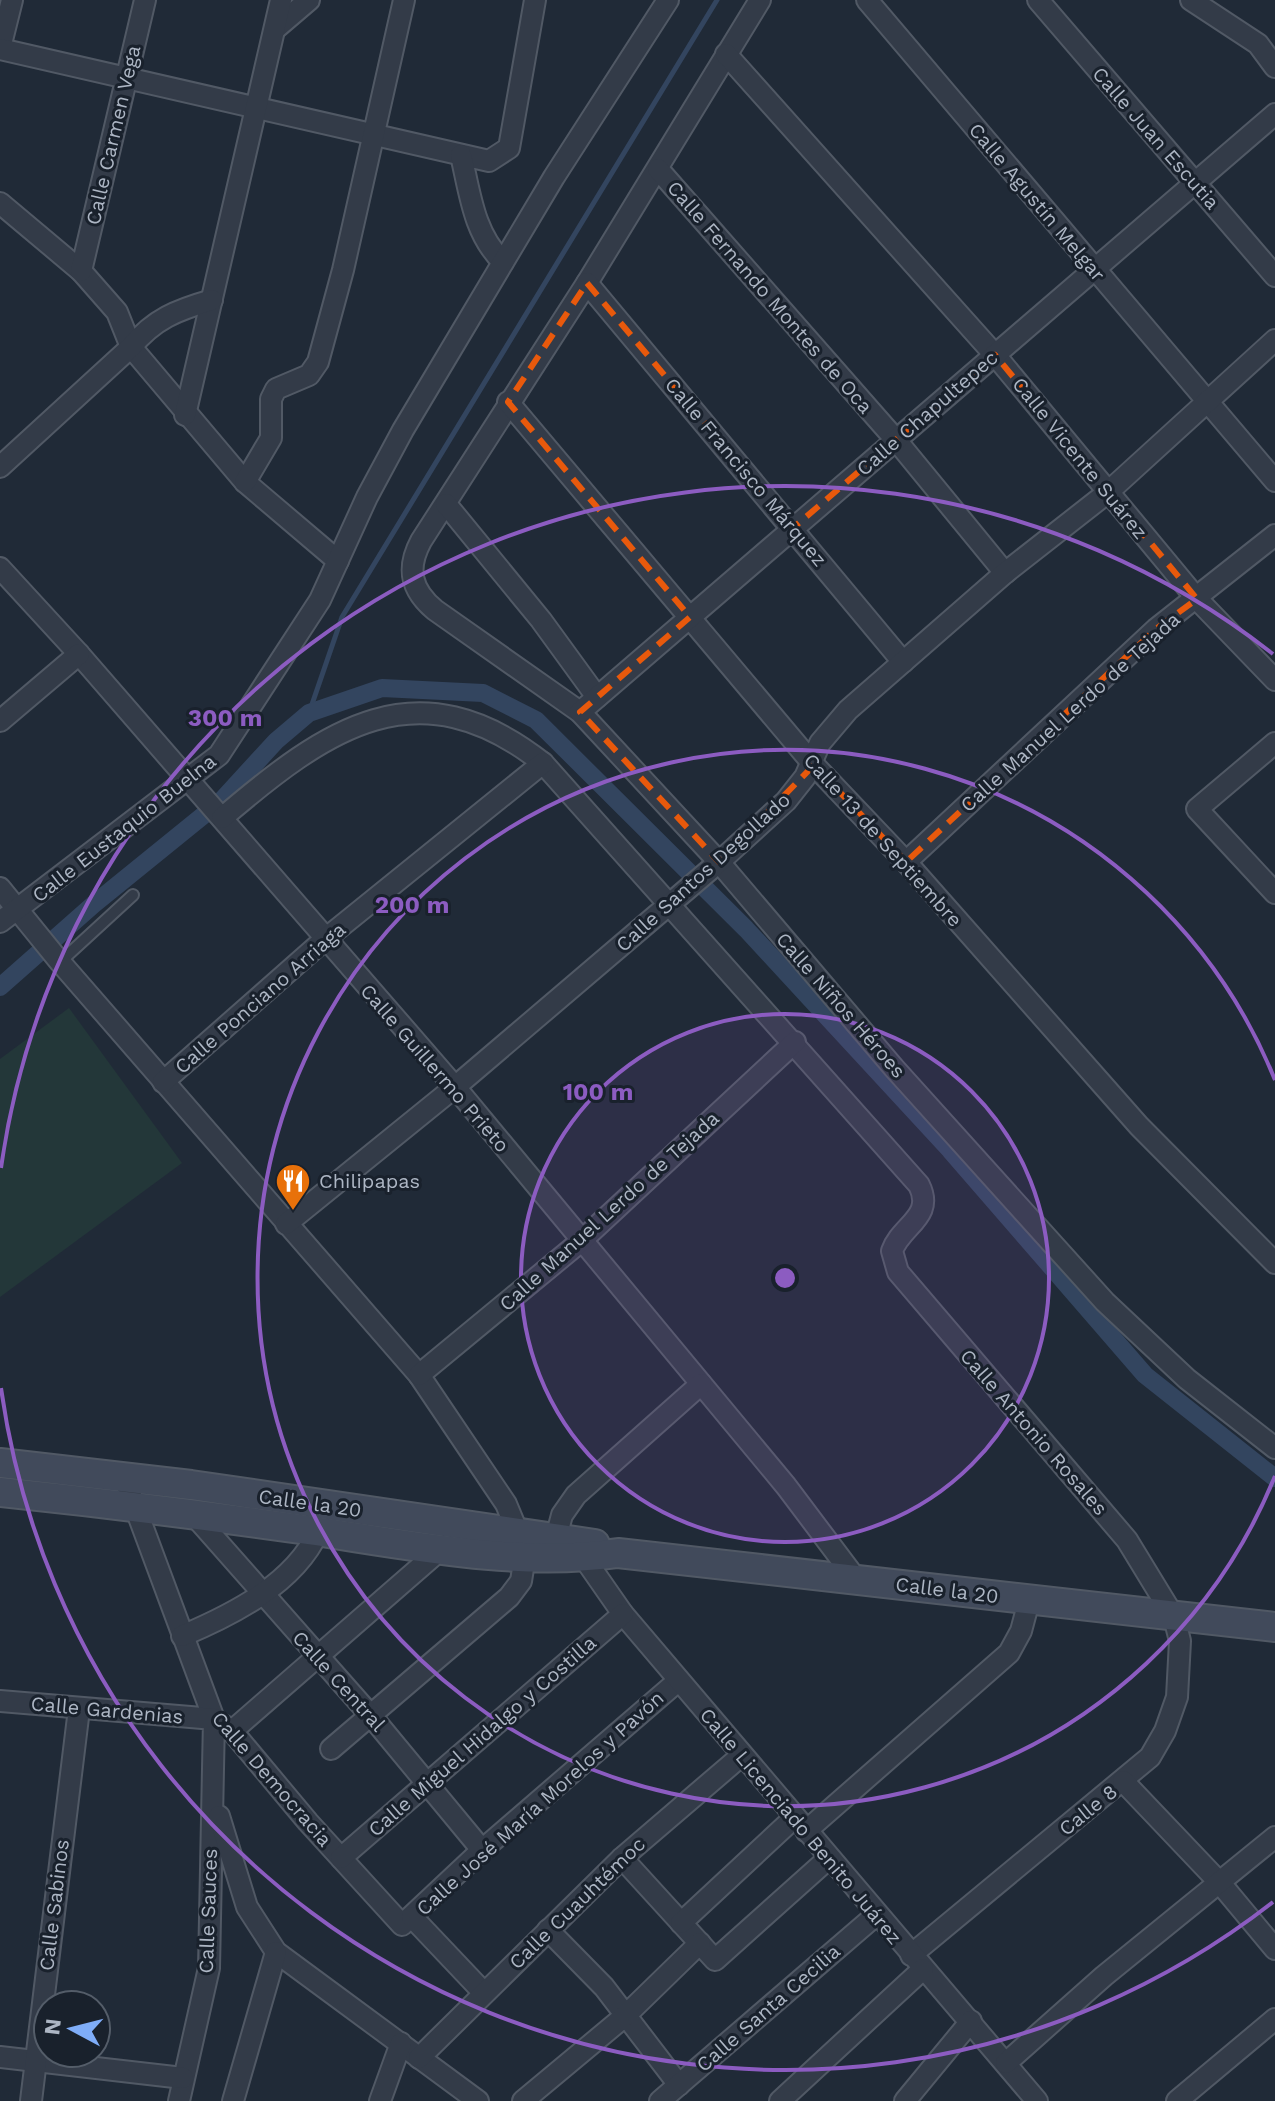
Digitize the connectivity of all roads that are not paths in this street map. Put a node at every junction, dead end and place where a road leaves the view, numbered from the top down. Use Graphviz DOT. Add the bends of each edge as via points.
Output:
graph roads {
  1 [pos="12,0"];
  2 [pos="145,0"];
  3 [pos="281,0"];
  4 [pos="309,0"];
  5 [pos="404,0"];
  6 [pos="535,0"];
  7 [pos="668,0"];
  8 [pos="760,0"];
  9 [pos="867,0"];
  10 [pos="1038,0"];
  11 [pos="1191,0"];
  12 [pos="275,29"];
  13 [pos="0,48"];
  14 [pos="726,54"];
  15 [pos="1275,67"];
  16 [pos="127,77"];
  17 [pos="256,107"];
  18 [pos="1275,114"];
  19 [pos="374,137"];
  20 [pos="461,155"];
  21 [pos="658,169"];
  22 [pos="1194,184"];
  23 [pos="0,203"];
  24 [pos="503,262"];
  25 [pos="1094,270"];
  26 [pos="81,271"];
  27 [pos="1275,276"];
  28 [pos="587,283"];
  29 [pos="212,300"];
  30 [pos="1275,340"];
  31 [pos="131,347"];
  32 [pos="995,355"];
  33 [pos="508,402"];
  34 [pos="1207,404"];
  35 [pos="185,415"];
  36 [pos="896,440"];
  37 [pos="0,467"];
  38 [pos="1275,481"];
  39 [pos="245,482"];
  40 [pos="1107,493"];
  41 [pos="446,504"];
  42 [pos="793,528"];
  43 [pos="1275,535"];
  44 [pos="338,561"];
  45 [pos="0,568"];
  46 [pos="1005,573"];
  47 [pos="1197,599"];
  48 [pos="690,617"];
  49 [pos="79,654"];
  50 [pos="903,662"];
  51 [pos="1275,680"];
  52 [pos="597,697"];
  53 [pos="580,712"];
  54 [pos="0,721"];
  55 [pos="1275,743"];
  56 [pos="543,763"];
  57 [pos="813,764"];
  58 [pos="189,782"];
  59 [pos="220,816"];
  60 [pos="906,862"];
  61 [pos="714,867"];
  62 [pos="0,888"];
  63 [pos="1275,893"];
  64 [pos="133,895"];
  65 [pos="672,900"];
  66 [pos="22,914"];
  67 [pos="0,922"];
  68 [pos="324,940"];
  69 [pos="57,959"];
  70 [pos="795,1042"];
  71 [pos="163,1082"];
  72 [pos="455,1087"];
  73 [pos="286,1224"];
  74 [pos="580,1242"];
  75 [pos="1274,1259"];
  76 [pos="419,1375"];
  77 [pos="701,1384"];
  78 [pos="1275,1448"];
  79 [pos="0,1463"];
  80 [pos="124,1477"];
  81 [pos="0,1492"];
  82 [pos="135,1506"];
  83 [pos="193,1514"];
  84 [pos="318,1532"];
  85 [pos="537,1546"];
  86 [pos="584,1549"];
  87 [pos="440,1550"];
  88 [pos="856,1579"];
  89 [pos="261,1594"];
  90 [pos="1029,1601"];
  91 [pos="623,1614"];
  92 [pos="1174,1617"];
  93 [pos="1275,1627"];
  94 [pos="182,1636"];
  95 [pos="318,1657"];
  96 [pos="678,1681"];
  97 [pos="0,1701"];
  98 [pos="79,1709"];
  99 [pos="372,1717"];
  100 [pos="214,1719"];
  101 [pos="232,1731"];
  102 [pos="331,1749"];
  103 [pos="741,1756"];
  104 [pos="1123,1781"];
  105 [pos="428,1782"];
  106 [pos="212,1789"];
  107 [pos="800,1824"];
  108 [pos="1275,1837"];
  109 [pos="482,1850"];
  110 [pos="341,1858"];
  111 [pos="622,1858"];
  112 [pos="829,1858"];
  113 [pos="1220,1883"];
  114 [pos="876,1915"];
  115 [pos="407,1921"];
  116 [pos="681,1923"];
  117 [pos="548,1930"];
  118 [pos="700,1943"];
  119 [pos="1275,1949"];
  120 [pos="276,1952"];
  121 [pos="917,1962"];
  122 [pos="44,1989"];
  123 [pos="484,1993"];
  124 [pos="625,2016"];
  125 [pos="1275,2019"];
  126 [pos="971,2021"];
  127 [pos="401,2043"];
  128 [pos="0,2057"];
  129 [pos="419,2058"];
  130 [pos="32,2061"];
  131 [pos="1006,2063"];
  132 [pos="34,2069"];
  133 [pos="105,2069"];
  134 [pos="183,2078"];
  135 [pos="679,2085"];
  136 [pos="31,2101"];
  137 [pos="179,2101"];
  138 [pos="233,2101"];
  139 [pos="380,2101"];
  140 [pos="478,2101"];
  141 [pos="523,2101"];
  142 [pos="660,2101"];
  143 [pos="780,2101"];
  144 [pos="905,2101"];
  145 [pos="1037,2101"];
  146 [pos="1177,2101"];
  1 -- 13 [label="street"];
  2 -- 16 [label="street, Calle Carmen Vega"];
  3 -- 12 [label="street"];
  4 -- 12 [label="street"];
  5 -- 19 [label="street"];
  6 -- 20 [label="street" via="509,148 489,161"];
  7 -- 24 [label="street, Calle Eustaquio Buelna"];
  8 -- 14 [label="street"];
  9 -- 25 [label="street, Calle Agustín Melgar"];
  10 -- 22 [label="street, Calle Juan Escutia"];
  11 -- 15 [label="street" via="1258,44"];
  12 -- 17 [label="street"];
  13 -- 16 [label="street"];
  14 -- 21 [label="street"];
  14 -- 32 [label="street, Calle Vicente Suárez"];
  16 -- 17 [label="street"];
  16 -- 26 [label="street, Calle Carmen Vega"];
  17 -- 19 [label="street"];
  17 -- 29 [label="street"];
  18 -- 22 [label="street, Calle Chapultepec"];
  19 -- 20 [label="street"];
  19 -- 39 [label="street" via="318,362 309,375 276,389 271,438"];
  20 -- 24 [label="street" via="477,222 488,248"];
  21 -- 28 [label="street"];
  21 -- 36 [label="street, Calle Fernando Montes de Oca"];
  22 -- 25 [label="street, Calle Chapultepec"];
  22 -- 27 [label="street, Calle Juan Escutia"];
  23 -- 26 [label="street"];
  24 -- 44 [label="street, Calle Eustaquio Buelna" via="403,430"];
  25 -- 32 [label="street, Calle Chapultepec"];
  25 -- 34 [label="street, Calle Agustín Melgar"];
  26 -- 31 [label="street" via="117,312"];
  28 -- 33 [label="street"];
  28 -- 42 [label="street, Calle Francisco Márquez"];
  29 -- 31 [label="street" via="149,325"];
  29 -- 35 [label="street"];
  30 -- 34 [label="street, Calle Santos Degollado"];
  31 -- 35 [label="street"];
  31 -- 37 [label="street"];
  32 -- 36 [label="street, Calle Chapultepec"];
  32 -- 40 [label="street, Calle Vicente Suárez"];
  33 -- 41 [label="street"];
  33 -- 48 [label="street, Calle 13 de Septiembre"];
  34 -- 38 [label="street, Calle Agustín Melgar"];
  34 -- 40 [label="street, Calle Santos Degollado"];
  35 -- 39 [label="street"];
  36 -- 42 [label="street, Calle Chapultepec"];
  36 -- 46 [label="street, Calle Fernando Montes de Oca"];
  39 -- 44 [label="street"];
  40 -- 46 [label="street, Calle Santos Degollado"];
  40 -- 47 [label="street, Calle Vicente Suárez"];
  41 -- 52 [label="street"];
  41 -- 53 [label="street, Calle Niños Héroes" via="421,541 412,566 419,597"];
  42 -- 48 [label="street, Calle Chapultepec"];
  42 -- 50 [label="street, Calle Francisco Márquez"];
  43 -- 47 [label="street, Calle Manuel Lerdo de Tejada"];
  44 -- 58 [label="street, Calle Eustaquio Buelna" via="258,700 219,755"];
  45 -- 49 [label="street, Calle Guillermo Prieto"];
  46 -- 50 [label="street, Calle Santos Degollado"];
  47 -- 51 [label="street, Calle Vicente Suárez"];
  47 -- 60 [label="street, Calle Manuel Lerdo de Tejada" via="1156,629"];
  48 -- 52 [label="street, Calle Chapultepec"];
  48 -- 57 [label="street, Calle 13 de Septiembre"];
  49 -- 54 [label="street"];
  49 -- 58 [label="street, Calle Guillermo Prieto"];
  50 -- 57 [label="street, Calle Santos Degollado" via="833,726"];
  52 -- 53 [label="street, Calle Chapultepec"];
  53 -- 61 [label="street, Calle Niños Héroes"];
  55 -- 63 [label="street" via="1197,809"];
  56 -- 59 [label="street" via="516,741 483,725 408,713 349,726 319,742"];
  56 -- 65 [label="street"];
  56 -- 68 [label="street, Calle Ponciano Arriaga"];
  57 -- 60 [label="street, Calle 13 de Septiembre"];
  57 -- 61 [label="street, Calle Santos Degollado" via="786,801"];
  58 -- 59 [label="street, Calle Guillermo Prieto"];
  58 -- 66 [label="street, Calle Eustaquio Buelna"];
  59 -- 68 [label="street, Calle Guillermo Prieto"];
  60 -- 75 [label="street, Calle 13 de Septiembre" via="1139,1126"];
  61 -- 65 [label="street, Calle Santos Degollado"];
  61 -- 78 [label="street, Calle Niños Héroes" via="1105,1302 1187,1379"];
  62 -- 66 [label="street"];
  64 -- 69 [label="lane"];
  65 -- 70 [label="street"];
  65 -- 72 [label="street, Calle Santos Degollado"];
  66 -- 67 [label="street, Calle Eustaquio Buelna"];
  66 -- 69 [label="street"];
  68 -- 71 [label="street, Calle Ponciano Arriaga"];
  68 -- 72 [label="street, Calle Guillermo Prieto"];
  69 -- 71 [label="street"];
  70 -- 74 [label="street, Calle Manuel Lerdo de Tejada"];
  70 -- 92 [label="street, Calle Antonio Rosales" via="919,1185 925,1204 892,1251 906,1284 1127,1540"];
  71 -- 73 [label="street"];
  72 -- 73 [label="street, Calle Santos Degollado"];
  72 -- 74 [label="street, Calle Guillermo Prieto"];
  73 -- 76 [label="street"];
  74 -- 76 [label="street, Calle Manuel Lerdo de Tejada"];
  74 -- 77 [label="street, Calle Guillermo Prieto"];
  76 -- 85 [label="street"];
  77 -- 85 [label="street" via="576,1495"];
  77 -- 88 [label="street, Calle Guillermo Prieto"];
  79 -- 80 [label="street, Calle la 20"];
  80 -- 82 [label="street, Calle Democracia"];
  80 -- 85 [label="street, Calle la 20"];
  81 -- 82 [label="street, Calle la 20"];
  82 -- 83 [label="street, Calle la 20"];
  82 -- 94 [label="street, Calle Democracia"];
  83 -- 84 [label="street, Calle la 20"];
  83 -- 89 [label="street, Calle Central"];
  84 -- 87 [label="street, Calle la 20"];
  84 -- 89 [label="street" via="309,1550"];
  85 -- 86 [label="street, Calle la 20"];
  85 -- 87 [label="street, Calle la 20"];
  85 -- 99 [label="street" via="509,1597"];
  86 -- 88 [label="street, Calle la 20"];
  86 -- 91 [label="street, Calle Licenciado Benito Juárez"];
  87 -- 95 [label="street"];
  88 -- 90 [label="street, Calle la 20"];
  89 -- 94 [label="street"];
  89 -- 95 [label="street, Calle Central"];
  90 -- 92 [label="street, Calle la 20"];
  90 -- 107 [label="street" via="1009,1653"];
  91 -- 96 [label="street, Calle Licenciado Benito Juárez"];
  91 -- 105 [label="street, Calle Miguel Hidalgo y Costilla"];
  92 -- 93 [label="street, Calle la 20"];
  92 -- 104 [label="street, Calle 8" via="1180,1641 1177,1697 1150,1757"];
  94 -- 100 [label="street, Calle Democracia"];
  95 -- 99 [label="street, Calle Central"];
  95 -- 101 [label="street"];
  96 -- 103 [label="street, Calle Licenciado Benito Juárez"];
  96 -- 109 [label="street, Calle José María Morelos y Pavón"];
  97 -- 98 [label="street, Calle Gardenias"];
  98 -- 100 [label="street, Calle Gardenias"];
  98 -- 122 [label="street, Calle Sabinos"];
  99 -- 102 [label="street"];
  99 -- 105 [label="street, Calle Central"];
  100 -- 101 [label="street, Calle Democracia"];
  100 -- 106 [label="street, Calle Sauces"];
  101 -- 110 [label="street, Calle Democracia"];
  103 -- 107 [label="street, Calle Licenciado Benito Juárez"];
  103 -- 111 [label="street, Calle Cuauhtémoc"];
  104 -- 113 [label="street"];
  104 -- 121 [label="street, Calle 8"];
  105 -- 109 [label="street, Calle Central"];
  105 -- 110 [label="street, Calle Miguel Hidalgo y Costilla"];
  106 -- 120 [label="street" via="247,1907"];
  106 -- 134 [label="street, Calle Sauces" via="209,1968"];
  107 -- 112 [label="street, Calle Licenciado Benito Juárez"];
  107 -- 116 [label="street"];
  108 -- 113 [label="street"];
  109 -- 115 [label="street, Calle José María Morelos y Pavón"];
  110 -- 115 [label="street, Calle Democracia"];
  111 -- 116 [label="street"];
  111 -- 117 [label="street, Calle Cuauhtémoc"];
  112 -- 114 [label="street, Calle Licenciado Benito Juárez"];
  112 -- 118 [label="street" via="715,1960"];
  113 -- 119 [label="street"];
  113 -- 131 [label="street"];
  114 -- 121 [label="street, Calle Licenciado Benito Juárez"];
  114 -- 135 [label="street, Calle Santa Cecilia"];
  115 -- 123 [label="street, Calle Democracia"];
  116 -- 118 [label="street"];
  117 -- 123 [label="street, Calle Cuauhtémoc"];
  117 -- 124 [label="street"];
  118 -- 124 [label="street"];
  120 -- 127 [label="street"];
  120 -- 138 [label="street"];
  121 -- 126 [label="street, Calle Licenciado Benito Juárez"];
  121 -- 143 [label="street, Calle 8"];
  123 -- 129 [label="street, Calle Cuauhtémoc"];
  124 -- 135 [label="street"];
  124 -- 141 [label="street"];
  125 -- 146 [label="street"];
  126 -- 131 [label="street, Calle Licenciado Benito Juárez"];
  126 -- 144 [label="street"];
  127 -- 129 [label="street"];
  127 -- 139 [label="street"];
  128 -- 130 [label="street"];
  129 -- 140 [label="street"];
  131 -- 145 [label="street, Calle Licenciado Benito Juárez"];
  132 -- 136 [label="street, Calle Sabinos"];
  133 -- 134 [label="street"];
  134 -- 137 [label="street, Calle Sauces"];
  135 -- 142 [label="street, Calle Santa Cecilia"];
}
